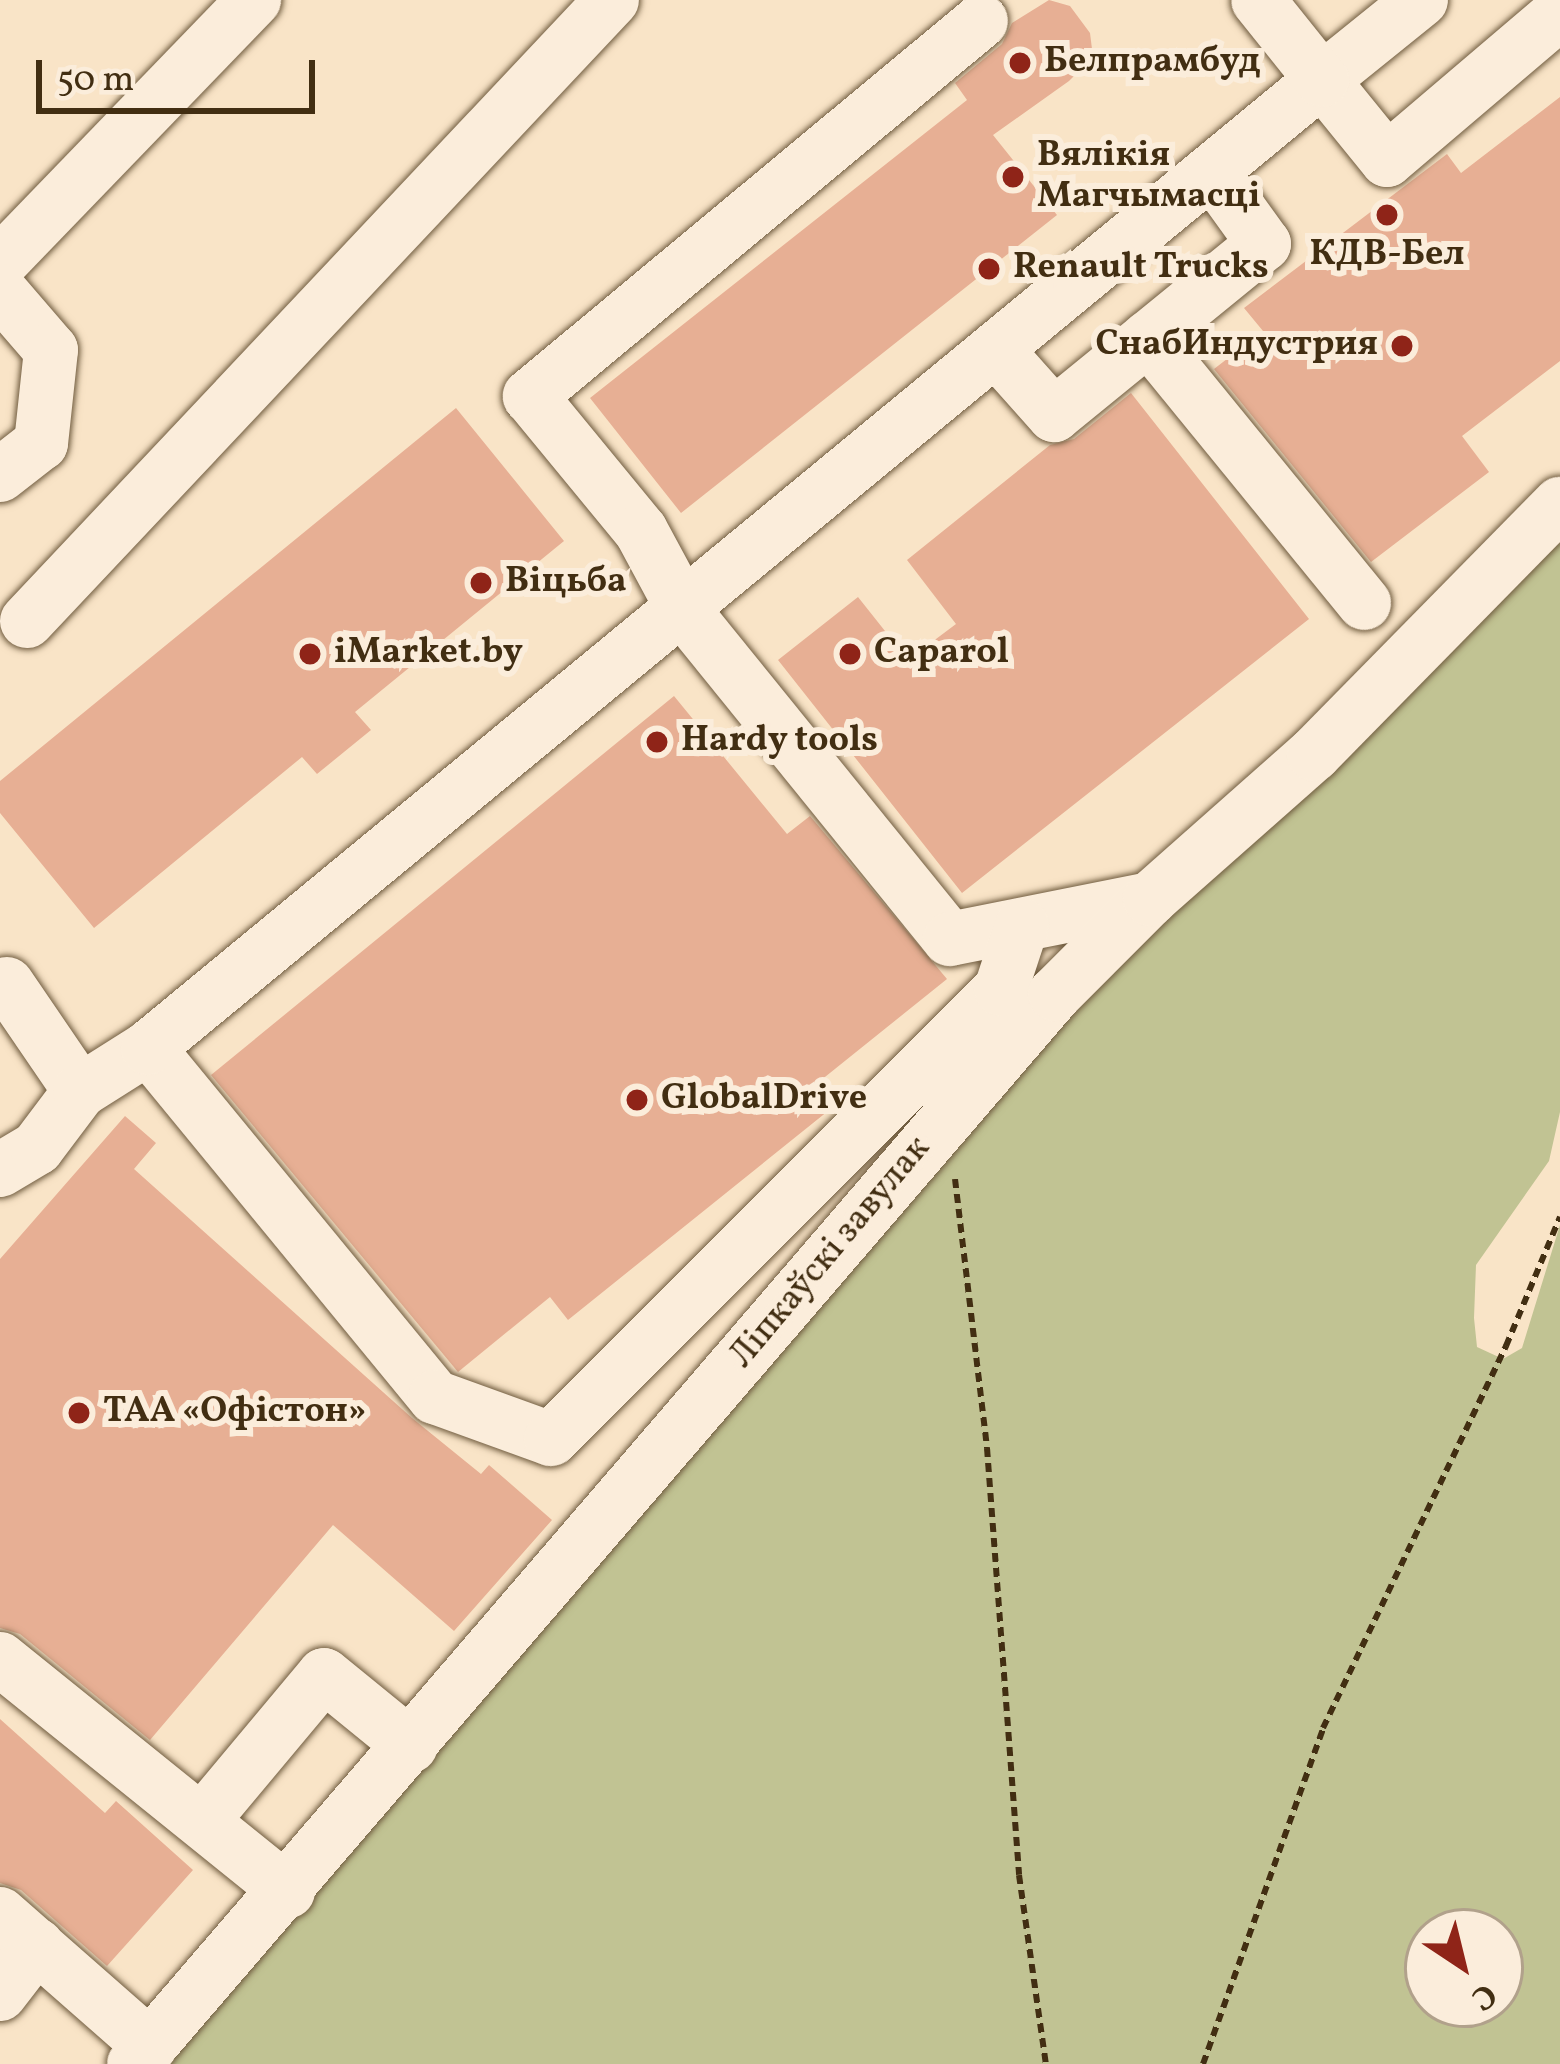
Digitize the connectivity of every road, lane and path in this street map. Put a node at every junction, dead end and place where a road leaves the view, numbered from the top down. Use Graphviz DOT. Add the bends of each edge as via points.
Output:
graph roads {
  1 [pos="254,0"];
  2 [pos="612,0"];
  3 [pos="1258,0"];
  4 [pos="1421,0"];
  5 [pos="1560,13"];
  6 [pos="981,21"];
  7 [pos="1322,80"];
  8 [pos="1212,172"];
  9 [pos="0,263"];
  10 [pos="0,291"];
  11 [pos="1148,338"];
  12 [pos="997,351"];
  13 [pos="0,475"];
  14 [pos="1560,504"];
  15 [pos="1364,602"];
  16 [pos="684,610"];
  17 [pos="26,621"];
  18 [pos="1150,899"];
  19 [pos="1022,925"];
  20 [pos="7,984"];
  21 [pos="148,1048"];
  22 [pos="80,1091"];
  23 [pos="930,1136"];
  24 [pos="0,1170"];
  25 [pos="1560,1217"];
  26 [pos="0,1659"];
  27 [pos="411,1746"];
  28 [pos="202,1821"];
  29 [pos="288,1891"];
  30 [pos="18,1930"];
  31 [pos="0,1994"];
  32 [pos="142,2055"];
  33 [pos="1046,2064"];
  34 [pos="1203,2064"];
  1 -- 9 [label="street"];
  2 -- 17 [label="street"];
  3 -- 7 [label="street"];
  4 -- 7 [label="street"];
  5 -- 7 [label="street" via="1387,160"];
  6 -- 16 [label="street" via="530,396 641,531"];
  7 -- 8 [label="street"];
  8 -- 11 [label="street" via="1264,244"];
  8 -- 12 [label="street"];
  10 -- 13 [label="street" via="51,350 41,442"];
  11 -- 12 [label="street" via="1054,415"];
  11 -- 15 [label="street"];
  12 -- 16 [label="street"];
  14 -- 18 [label="street, Ліпкаўскі завулак" via="1315,754"];
  16 -- 19 [label="street" via="950,939"];
  16 -- 21 [label="street"];
  18 -- 19 [label="street"];
  18 -- 23 [label="street, Ліпкаўскі завулак"];
  19 -- 21 [label="street" via="1001,989 551,1439 436,1397"];
  20 -- 22 [label="street"];
  21 -- 22 [label="street"];
  22 -- 24 [label="street" via="37,1148"];
  23 -- 27 [label="street, Ліпкаўскі завулак"];
  23 -- 33 [label="path" via="957,1183 1019,1875"];
  25 -- 34 [label="path" via="1324,1728"];
  26 -- 28 [label="street"];
  27 -- 28 [label="street" via="324,1675"];
  27 -- 29 [label="street, Ліпкаўскі завулак"];
  28 -- 29 [label="street"];
  29 -- 32 [label="street, Ліпкаўскі завулак"];
  30 -- 31 [label="street"];
  30 -- 32 [label="street"];
}
